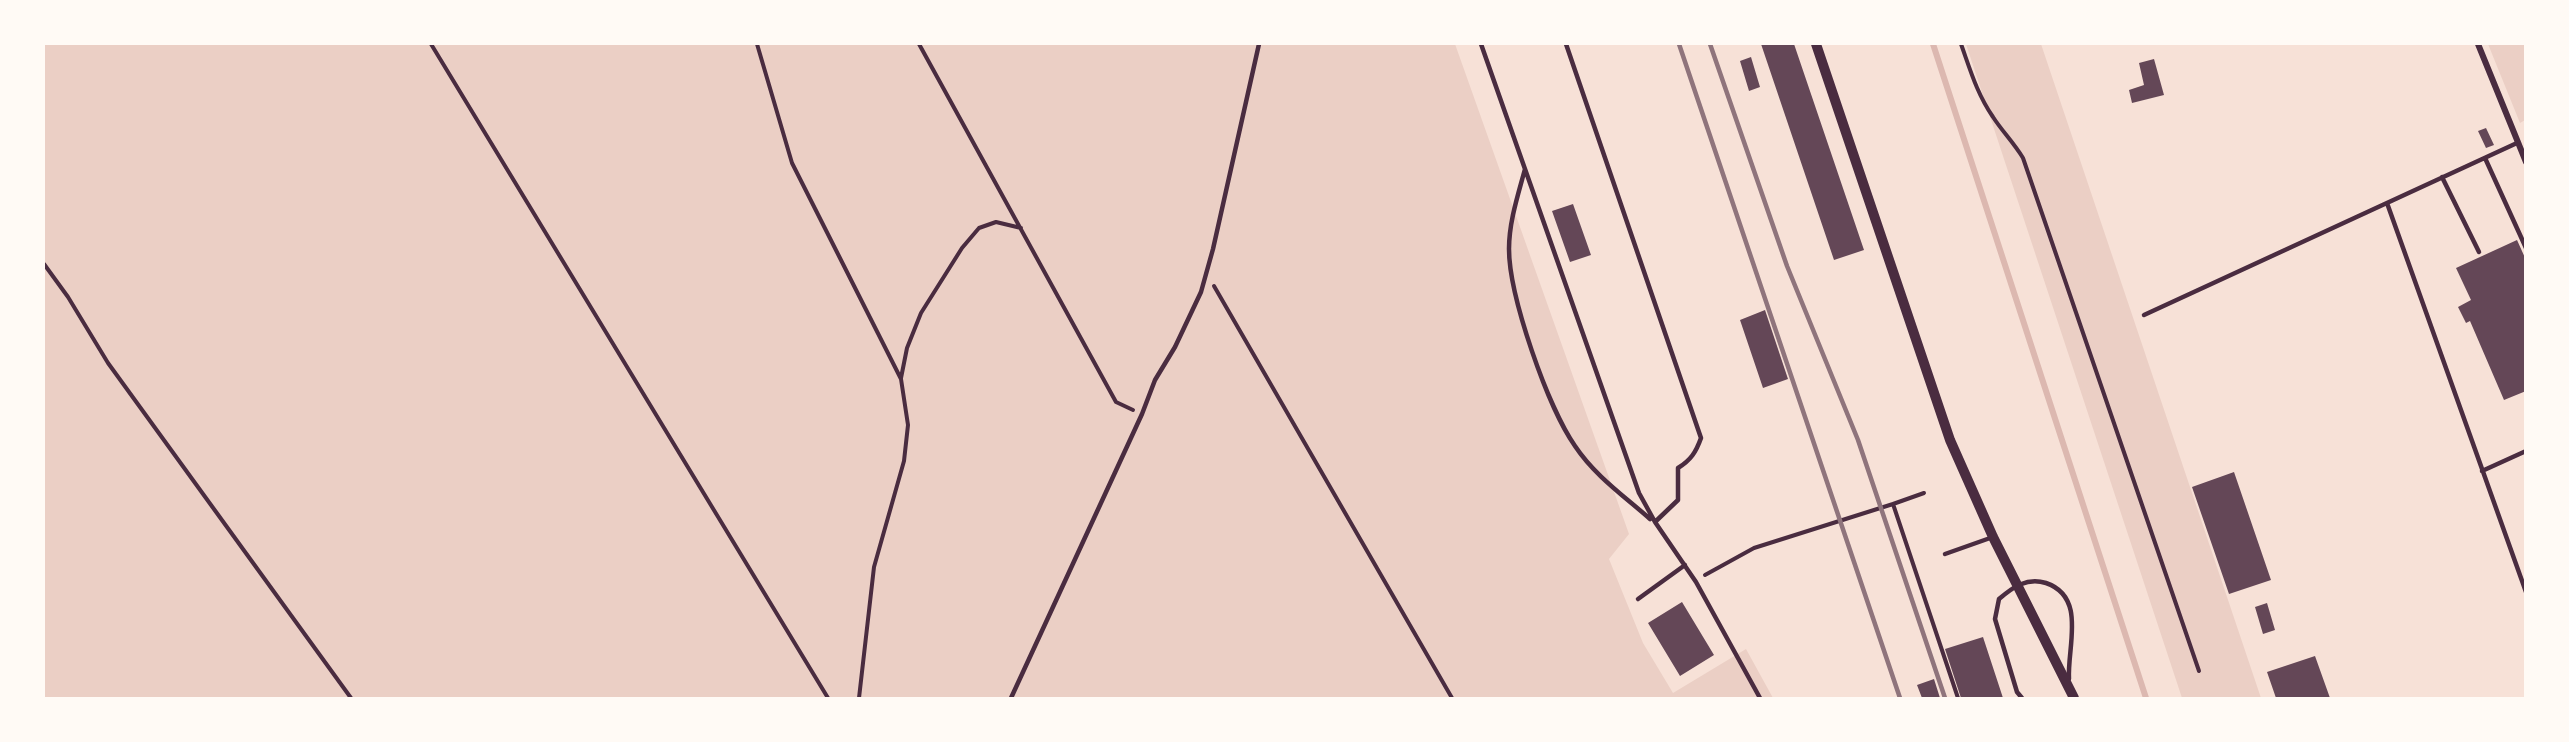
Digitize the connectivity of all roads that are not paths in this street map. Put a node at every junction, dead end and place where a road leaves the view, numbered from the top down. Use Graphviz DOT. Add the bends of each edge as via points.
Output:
graph roads {
  1 [pos="1259,44"];
  2 [pos="1481,44"];
  3 [pos="1566,44"];
  4 [pos="1816,44"];
  5 [pos="2478,44"];
  6 [pos="2517,143"];
  7 [pos="2484,158"];
  8 [pos="2526,162"];
  9 [pos="1525,169"];
  10 [pos="2442,177"];
  11 [pos="2387,203"];
  12 [pos="2526,248"];
  13 [pos="2479,252"];
  14 [pos="2144,315"];
  15 [pos="2526,451"];
  16 [pos="2482,471"];
  17 [pos="1655,522"];
  18 [pos="1993,537"];
  19 [pos="1945,554"];
  20 [pos="1685,565"];
  21 [pos="2017,586"];
  22 [pos="2526,592"];
  23 [pos="1638,599"];
  24 [pos="2069,685"];
  25 [pos="1011,699"];
  26 [pos="1760,699"];
  27 [pos="2022,699"];
  28 [pos="2074,699"];
  1 -- 25 [label="lane" via="1196,301 1155,380"];
  2 -- 9 [label="lane"];
  3 -- 17 [label="lane" via="1701,438 1696,452 1678,468 1678,500"];
  4 -- 18 [label="street" via="1934,396"];
  5 -- 6 [label="street"];
  6 -- 7 [label="lane"];
  6 -- 8 [label="street"];
  7 -- 10 [label="lane"];
  7 -- 12 [label="lane"];
  9 -- 17 [label="lane" via="1634,479"];
  9 -- 17 [label="lane" via="1510,227 1511,276 1540,369 1574,446 1610,486"];
  10 -- 11 [label="lane"];
  10 -- 13 [label="lane"];
  11 -- 14 [label="lane"];
  11 -- 16 [label="lane"];
  15 -- 16 [label="lane"];
  16 -- 22 [label="lane"];
  17 -- 20 [label="lane"];
  18 -- 19 [label="lane"];
  18 -- 21 [label="street"];
  20 -- 23 [label="lane"];
  20 -- 26 [label="lane"];
  21 -- 24 [label="street"];
  21 -- 24 [label="lane" via="2039,581 2059,590 2067,600 2073,622"];
  21 -- 27 [label="lane" via="1999,599 1995,620"];
  24 -- 28 [label="street"];
}
